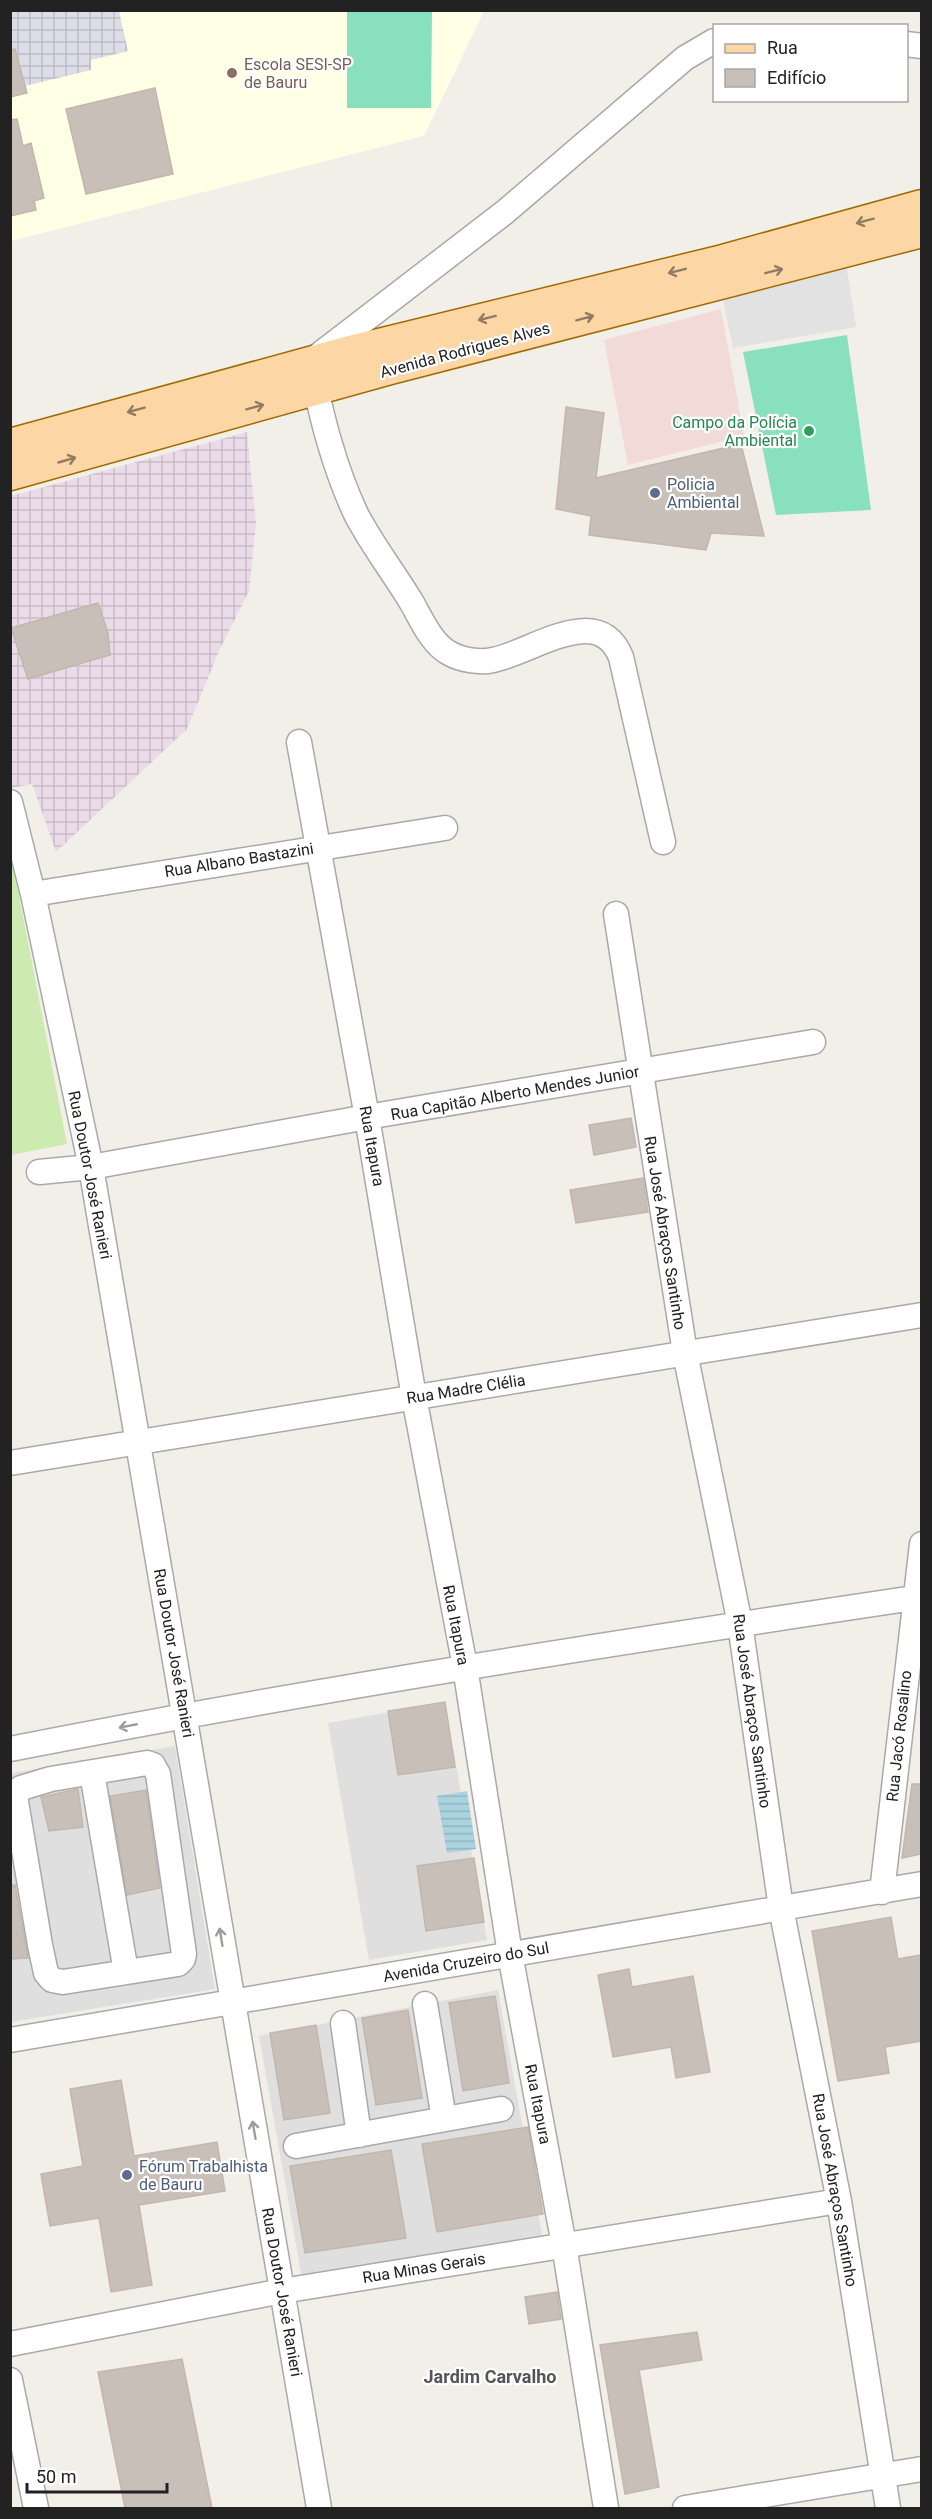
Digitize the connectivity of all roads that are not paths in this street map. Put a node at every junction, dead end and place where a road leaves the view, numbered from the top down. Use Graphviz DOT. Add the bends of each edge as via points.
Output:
graph roads {
  1 [pos="713,42"];
  2 [pos="921,205"];
  3 [pos="921,232"];
  4 [pos="310,362"];
  5 [pos="316,391"];
  6 [pos="185,411"];
  7 [pos="10,444"];
  8 [pos="10,476"];
  9 [pos="299,742"];
  10 [pos="10,802"];
  11 [pos="445,828"];
  12 [pos="663,842"];
  13 [pos="318,847"];
  14 [pos="33,894"];
  15 [pos="616,914"];
  16 [pos="813,1042"];
  17 [pos="639,1072"];
  18 [pos="367,1117"];
  19 [pos="91,1167"];
  20 [pos="39,1172"];
  21 [pos="921,1315"];
  22 [pos="685,1353"];
  23 [pos="414,1397"];
  24 [pos="138,1442"];
  25 [pos="10,1463"];
  26 [pos="921,1544"];
  27 [pos="914,1598"];
  28 [pos="740,1624"];
  29 [pos="465,1667"];
  30 [pos="185,1714"];
  31 [pos="46,1742"];
  32 [pos="10,1749"];
  33 [pos="92,1773"];
  34 [pos="51,1779"];
  35 [pos="921,1884"];
  36 [pos="882,1892"];
  37 [pos="781,1908"];
  38 [pos="510,1954"];
  39 [pos="126,1972"];
  40 [pos="232,2003"];
  41 [pos="425,2004"];
  42 [pos="343,2023"];
  43 [pos="10,2040"];
  44 [pos="501,2109"];
  45 [pos="444,2119"];
  46 [pos="359,2135"];
  47 [pos="296,2146"];
  48 [pos="839,2201"];
  49 [pos="564,2245"];
  50 [pos="282,2291"];
  51 [pos="10,2344"];
  52 [pos="10,2380"];
  53 [pos="921,2469"];
  54 [pos="883,2476"];
  55 [pos="36,2508"];
  56 [pos="319,2508"];
  57 [pos="606,2508"];
  58 [pos="685,2508"];
  59 [pos="888,2508"];
  1 -- 4 [label="street" via="685,58 505,212"];
  2 -- 4 [label="main road, Avenida Rodrigues Alves, one-way" via="723,260"];
  5 -- 3 [label="main road, Avenida Rodrigues Alves, one-way"];
  4 -- 5 [label="street"];
  4 -- 6 [label="main road, Avenida Rodrigues Alves"];
  6 -- 5 [label="main road, Avenida Rodrigues Alves, one-way"];
  5 -- 12 [label="street" via="333,459 357,515 428,630 447,652 465,659 492,661 556,637 591,631 604,633 615,643"];
  6 -- 7 [label="main road, Avenida Rodrigues Alves, one-way"];
  8 -- 6 [label="main road, Avenida Rodrigues Alves, one-way"];
  9 -- 13 [label="street, Rua Itapura"];
  10 -- 14 [label="street, Rua Doutor José Ranieri"];
  11 -- 13 [label="street, Rua Albano Bastazini"];
  13 -- 14 [label="street, Rua Albano Bastazini"];
  13 -- 18 [label="street, Rua Itapura"];
  14 -- 19 [label="street, Rua Doutor José Ranieri"];
  15 -- 17 [label="street, Rua José Abraços Santinho"];
  16 -- 17 [label="street, Rua Capitão Alberto Mendes Junior"];
  17 -- 18 [label="street, Rua Capitão Alberto Mendes Junior"];
  17 -- 22 [label="street, Rua José Abraços Santinho"];
  18 -- 19 [label="street, Rua Capitão Alberto Mendes Junior"];
  18 -- 23 [label="street, Rua Itapura"];
  19 -- 20 [label="street, Rua Capitão Alberto Mendes Junior"];
  19 -- 24 [label="street, Rua Doutor José Ranieri"];
  21 -- 22 [label="street, Rua Madre Clélia"];
  22 -- 23 [label="street, Rua Madre Clélia"];
  22 -- 28 [label="street, Rua José Abraços Santinho"];
  23 -- 24 [label="street, Rua Madre Clélia"];
  23 -- 29 [label="street, Rua Itapura"];
  24 -- 25 [label="street, Rua Madre Clélia"];
  24 -- 30 [label="street, Rua Doutor José Ranieri"];
  26 -- 27 [label="street, Rua Jacó Rosalino"];
  27 -- 28 [label="street"];
  27 -- 36 [label="street, Rua Jacó Rosalino"];
  28 -- 29 [label="street"];
  28 -- 37 [label="street, Rua José Abraços Santinho"];
  29 -- 30 [label="street"];
  29 -- 38 [label="street, Rua Itapura"];
  30 -- 31 [label="street, one-way"];
  40 -- 30 [label="street, Rua Doutor José Ranieri, one-way"];
  31 -- 32 [label="street"];
  31 -- 34 [label="street"];
  33 -- 34 [label="street"];
  33 -- 39 [label="street"];
  33 -- 39 [label="street" via="147,1763 158,1774 184,1954 178,1964"];
  34 -- 39 [label="street" via="21,1788 15,1796 46,1973 52,1980 63,1982"];
  35 -- 36 [label="street, Avenida Cruzeiro do Sul"];
  36 -- 37 [label="street, Avenida Cruzeiro do Sul"];
  37 -- 38 [label="street, Avenida Cruzeiro do Sul"];
  37 -- 48 [label="street, Rua José Abraços Santinho"];
  38 -- 40 [label="street, Avenida Cruzeiro do Sul"];
  38 -- 49 [label="street, Rua Itapura"];
  40 -- 43 [label="street, Avenida Cruzeiro do Sul"];
  50 -- 40 [label="street, Rua Doutor José Ranieri, one-way"];
  41 -- 45 [label="street"];
  42 -- 46 [label="street"];
  44 -- 45 [label="street"];
  45 -- 46 [label="street"];
  46 -- 47 [label="street"];
  48 -- 49 [label="street, Rua Minas Gerais"];
  48 -- 54 [label="street, Rua José Abraços Santinho"];
  49 -- 50 [label="street, Rua Minas Gerais"];
  49 -- 57 [label="street, Rua Itapura"];
  50 -- 51 [label="street, Rua Minas Gerais"];
  50 -- 56 [label="street, Rua Doutor José Ranieri"];
  52 -- 55 [label="street"];
  53 -- 54 [label="street"];
  54 -- 58 [label="street"];
  54 -- 59 [label="street, Rua José Abraços Santinho"];
}
